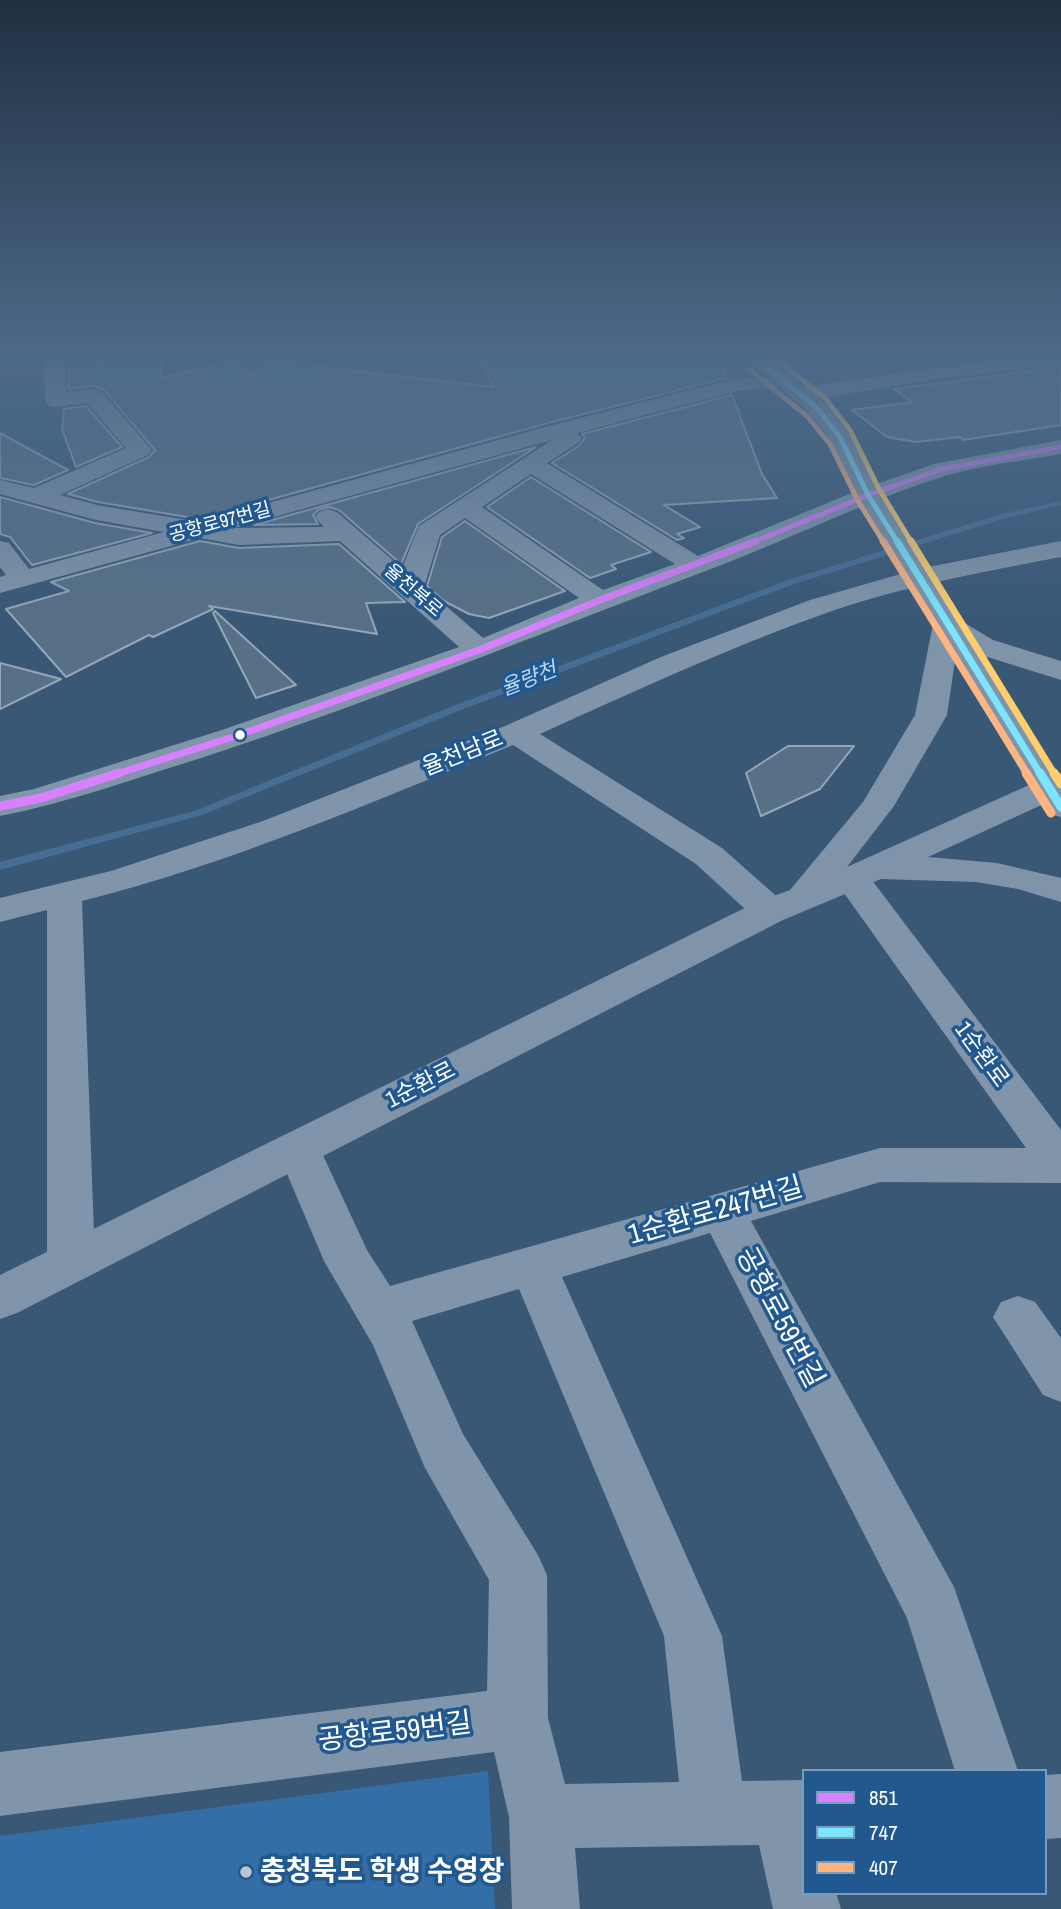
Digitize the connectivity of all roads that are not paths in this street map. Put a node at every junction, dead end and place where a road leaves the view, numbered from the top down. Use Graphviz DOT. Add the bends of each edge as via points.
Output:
graph roads {
  1 [pos="138,448"];
  2 [pos="495,448"];
  3 [pos="556,448"];
  4 [pos="845,448"];
  5 [pos="1055,448"];
  6 [pos="532,464"];
  7 [pos="0,487"];
  8 [pos="38,496"];
  9 [pos="307,499"];
  10 [pos="872,503"];
  11 [pos="465,507"];
  12 [pos="194,530"];
  13 [pos="346,533"];
  14 [pos="1061,549"];
  15 [pos="0,550"];
  16 [pos="696,566"];
  17 [pos="915,571"];
  18 [pos="12,582"];
  19 [pos="410,587"];
  20 [pos="600,600"];
  21 [pos="947,624"];
  22 [pos="479,650"];
  23 [pos="1061,671"];
  24 [pos="516,733"];
  25 [pos="1057,793"];
  26 [pos="0,806"];
  27 [pos="860,875"];
  28 [pos="1061,890"];
  29 [pos="65,904"];
  30 [pos="787,905"];
  31 [pos="0,911"];
  32 [pos="298,1148"];
  33 [pos="1061,1165"];
  34 [pos="721,1210"];
  35 [pos="71,1262"];
  36 [pos="533,1265"];
  37 [pos="0,1298"];
  38 [pos="378,1310"];
  39 [pos="1018,1317"];
  40 [pos="1061,1379"];
  41 [pos="517,1718"];
  42 [pos="986,1769"];
  43 [pos="0,1784"];
  44 [pos="794,1812"];
  45 [pos="714,1814"];
  46 [pos="541,1817"];
  47 [pos="802,1872"];
  48 [pos="546,1909"];
  1 -- 8 [label="street"];
  2 -- 9 [label="street, 공항로97번길"];
  3 -- 6 [label="street"];
  4 -- 10 [label="main road"];
  5 -- 10 [label="street" via="942,469"];
  6 -- 11 [label="street"];
  6 -- 16 [label="street"];
  7 -- 8 [label="street"];
  8 -- 12 [label="street"];
  9 -- 12 [label="street, 공항로97번길"];
  9 -- 13 [label="street, 율천북로"];
  10 -- 16 [label="street"];
  10 -- 17 [label="main road"];
  11 -- 19 [label="street" via="428,531"];
  11 -- 20 [label="street"];
  12 -- 13 [label="street" via="239,537"];
  12 -- 18 [label="street, 공항로97번길"];
  13 -- 19 [label="street, 율천북로"];
  14 -- 17 [label="street, 율천남로"];
  15 -- 18 [label="street"];
  16 -- 20 [label="street"];
  17 -- 21 [label="main road"];
  17 -- 24 [label="street, 율천남로" via="672,663"];
  19 -- 22 [label="street, 율천북로"];
  20 -- 22 [label="street"];
  21 -- 23 [label="main road" via="983,646"];
  21 -- 25 [label="main road"];
  21 -- 30 [label="main road" via="931,715 877,806"];
  22 -- 26 [label="street" via="233,737 41,798"];
  24 -- 30 [label="street"];
  24 -- 31 [label="street, 율천남로" via="275,828 121,880"];
  25 -- 27 [label="main road, 1순환로"];
  27 -- 28 [label="main road" via="952,867"];
  27 -- 30 [label="main road, 1순환로"];
  27 -- 33 [label="street, 1순환로"];
  29 -- 35 [label="street"];
  30 -- 32 [label="main road, 1순환로"];
  32 -- 35 [label="main road, 1순환로"];
  32 -- 38 [label="street" via="348,1261"];
  33 -- 34 [label="street, 1순환로247번길" via="880,1165"];
  34 -- 36 [label="street, 1순환로247번길"];
  34 -- 42 [label="street, 공항로59번길" via="933,1608"];
  35 -- 37 [label="main road, 1순환로"];
  36 -- 38 [label="street, 1순환로247번길"];
  36 -- 45 [label="street" via="693,1636"];
  38 -- 41 [label="street" via="394,1335 444,1451 518,1575"];
  39 -- 40 [label="street"];
  41 -- 43 [label="street, 공항로59번길"];
  41 -- 46 [label="street"];
  44 -- 45 [label="street"];
  44 -- 47 [label="street"];
  45 -- 46 [label="street"];
  46 -- 48 [label="street"];
}
